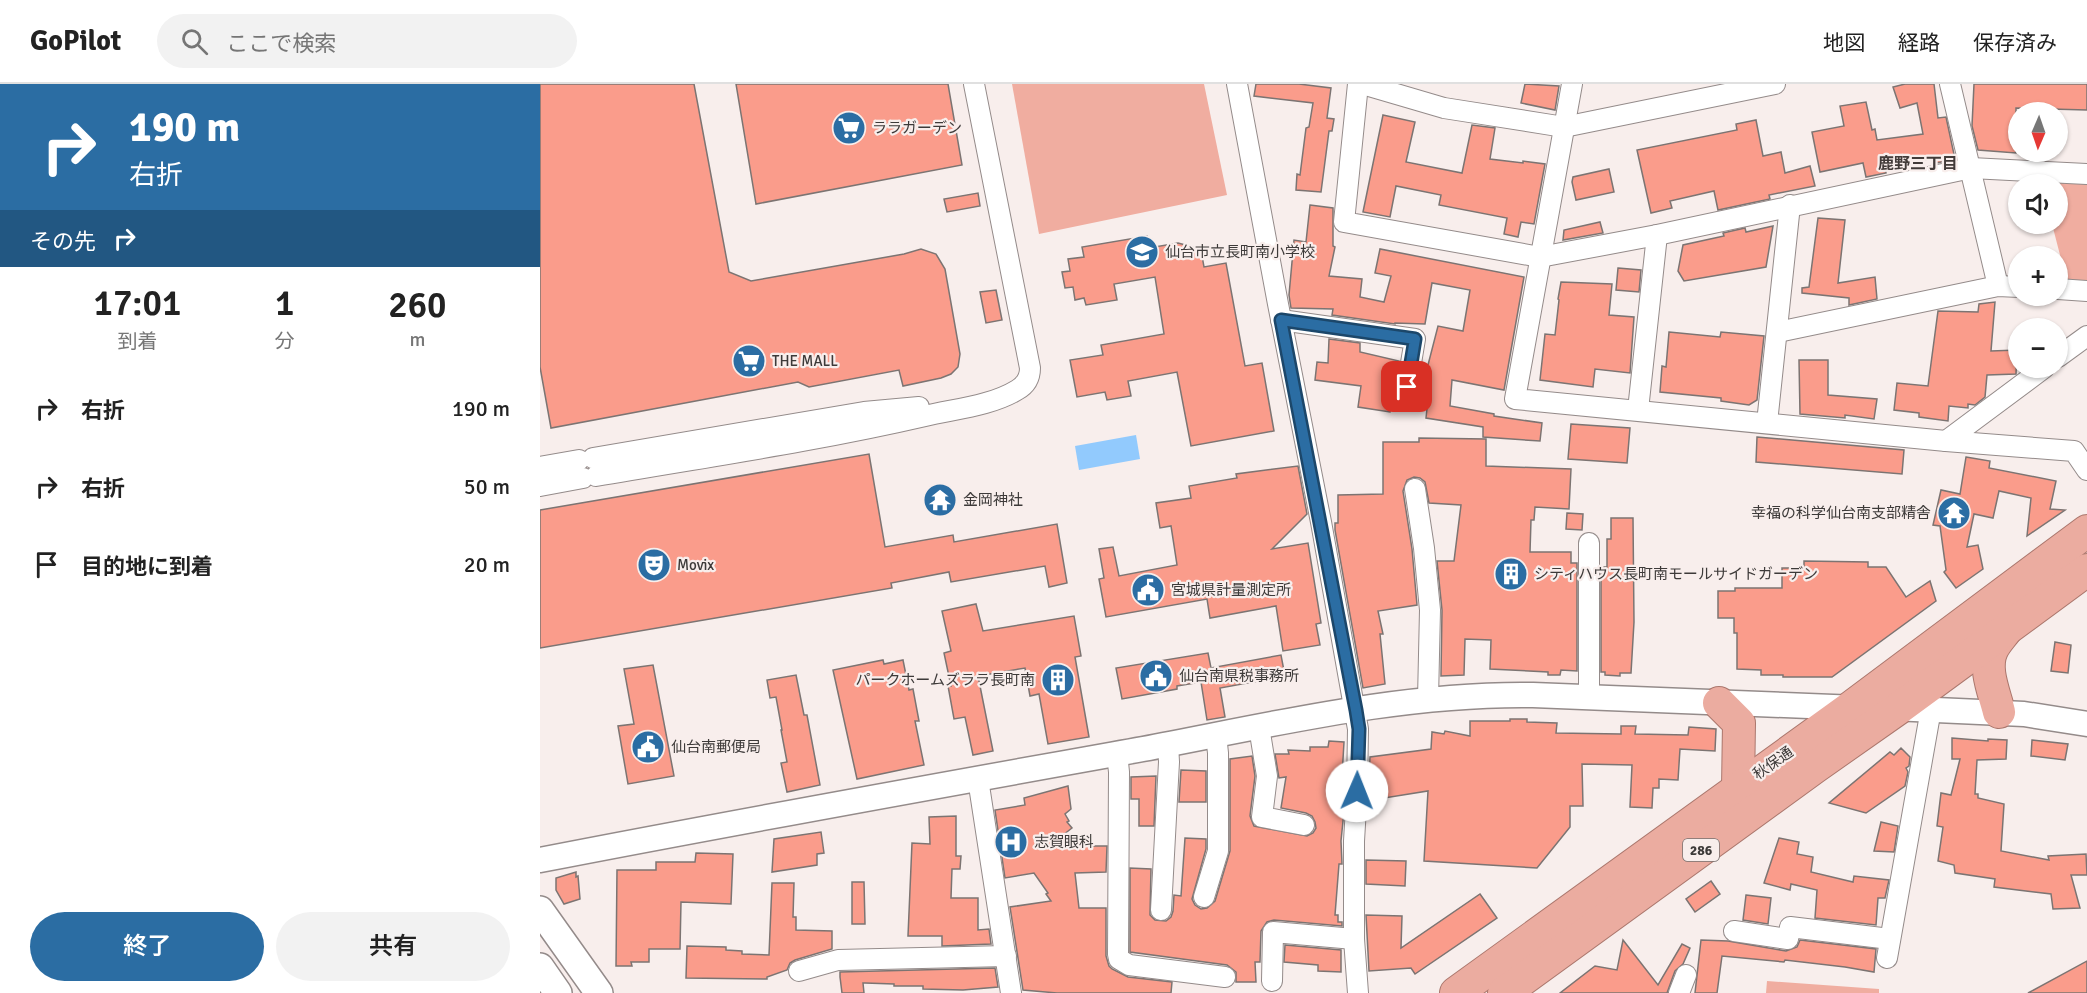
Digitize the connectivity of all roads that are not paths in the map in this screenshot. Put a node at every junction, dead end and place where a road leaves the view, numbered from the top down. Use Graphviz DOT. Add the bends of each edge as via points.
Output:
graph roads {
  1 [pos="974,84"];
  2 [pos="1238,84"];
  3 [pos="1360,84"];
  4 [pos="1572,84"];
  5 [pos="1775,84"];
  6 [pos="1950,84"];
  7 [pos="1564,127"];
  8 [pos="1971,168"];
  9 [pos="2087,174"];
  10 [pos="1790,205"];
  11 [pos="1658,235"];
  12 [pos="1540,257"];
  13 [pos="1998,286"];
  14 [pos="2008,286"];
  15 [pos="2068,290"];
  16 [pos="2087,291"];
  17 [pos="1281,320"];
  18 [pos="1778,332"];
  19 [pos="2087,336"];
  20 [pos="2068,350"];
  21 [pos="2031,378"];
  22 [pos="1407,387"];
  23 [pos="1638,410"];
  24 [pos="1767,423"];
  25 [pos="1946,441"];
  26 [pos="540,467"];
  27 [pos="588,468"];
  28 [pos="2087,470"];
  29 [pos="540,486"];
  30 [pos="1415,489"];
  31 [pos="2087,531"];
  32 [pos="1589,543"];
  33 [pos="2087,570"];
  34 [pos="2006,629"];
  35 [pos="1589,696"];
  36 [pos="1428,699"];
  37 [pos="1719,703"];
  38 [pos="1850,708"];
  39 [pos="1899,708"];
  40 [pos="1931,709"];
  41 [pos="1356,710"];
  42 [pos="2000,712"];
  43 [pos="2087,724"];
  44 [pos="1259,727"];
  45 [pos="1216,735"];
  46 [pos="1168,744"];
  47 [pos="1117,753"];
  48 [pos="978,779"];
  49 [pos="1738,788"];
  50 [pos="1304,825"];
  51 [pos="540,860"];
  52 [pos="1204,897"];
  53 [pos="540,910"];
  54 [pos="1161,910"];
  55 [pos="1734,932"];
  56 [pos="1353,939"];
  57 [pos="1006,956"];
  58 [pos="540,967"];
  59 [pos="799,971"];
  60 [pos="1225,977"];
  61 [pos="1272,981"];
  62 [pos="558,993"];
  63 [pos="599,993"];
  64 [pos="1011,993"];
  65 [pos="1358,993"];
  66 [pos="1456,993"];
  67 [pos="1504,993"];
  1 -- 27 [label="street" via="1030,368 1024,385 987,402 873,428"];
  2 -- 17 [label="street"];
  3 -- 7 [label="street" via="1444,108"];
  3 -- 12 [label="street" via="1344,222"];
  4 -- 7 [label="street"];
  5 -- 7 [label="street"];
  6 -- 8 [label="street"];
  7 -- 12 [label="street"];
  8 -- 9 [label="street"];
  8 -- 10 [label="street"];
  8 -- 13 [label="street"];
  10 -- 11 [label="street"];
  10 -- 18 [label="street"];
  11 -- 12 [label="street"];
  11 -- 23 [label="street"];
  12 -- 23 [label="street" via="1515,399"];
  13 -- 14 [label="street"];
  13 -- 18 [label="street"];
  15 -- 16 [label="street"];
  17 -- 22 [label="street" via="1415,339"];
  17 -- 41 [label="street"];
  18 -- 24 [label="street"];
  19 -- 20 [label="street"];
  21 -- 25 [label="street"];
  23 -- 24 [label="street"];
  24 -- 25 [label="street"];
  25 -- 28 [label="street" via="2074,451"];
  26 -- 27 [label="street"];
  27 -- 29 [label="street"];
  30 -- 36 [label="street" via="1430,610"];
  31 -- 38 [label="highway, 秋保通 / 286"];
  32 -- 35 [label="street"];
  33 -- 34 [label="highway, 秋保通 / 286"];
  34 -- 39 [label="highway, 秋保通 / 286"];
  34 -- 42 [label="highway" via="1989,662"];
  35 -- 36 [label="street" via="1496,694"];
  35 -- 37 [label="street"];
  36 -- 41 [label="street"];
  37 -- 38 [label="street"];
  37 -- 49 [label="highway" via="1739,723"];
  38 -- 39 [label="street"];
  38 -- 49 [label="highway, 秋保通 / 286"];
  39 -- 40 [label="street"];
  39 -- 67 [label="highway, 秋保通 / 286"];
  40 -- 42 [label="street"];
  40 -- 55 [label="street" via="1888,949 1790,927 1788,939"];
  41 -- 44 [label="street"];
  41 -- 56 [label="street" via="1359,729"];
  42 -- 43 [label="street"];
  44 -- 45 [label="street"];
  44 -- 50 [label="street" via="1267,776 1262,817"];
  45 -- 46 [label="street"];
  45 -- 52 [label="street" via="1218,851"];
  46 -- 47 [label="street"];
  46 -- 54 [label="street"];
  47 -- 48 [label="street"];
  47 -- 60 [label="street" via="1119,959 1129,965"];
  48 -- 51 [label="street"];
  48 -- 57 [label="street"];
  49 -- 66 [label="highway, 秋保通 / 286"];
  53 -- 63 [label="main road"];
  56 -- 61 [label="street" via="1273,932"];
  56 -- 65 [label="street"];
  57 -- 59 [label="street" via="838,960"];
  57 -- 64 [label="street"];
  58 -- 62 [label="main road"];
}
